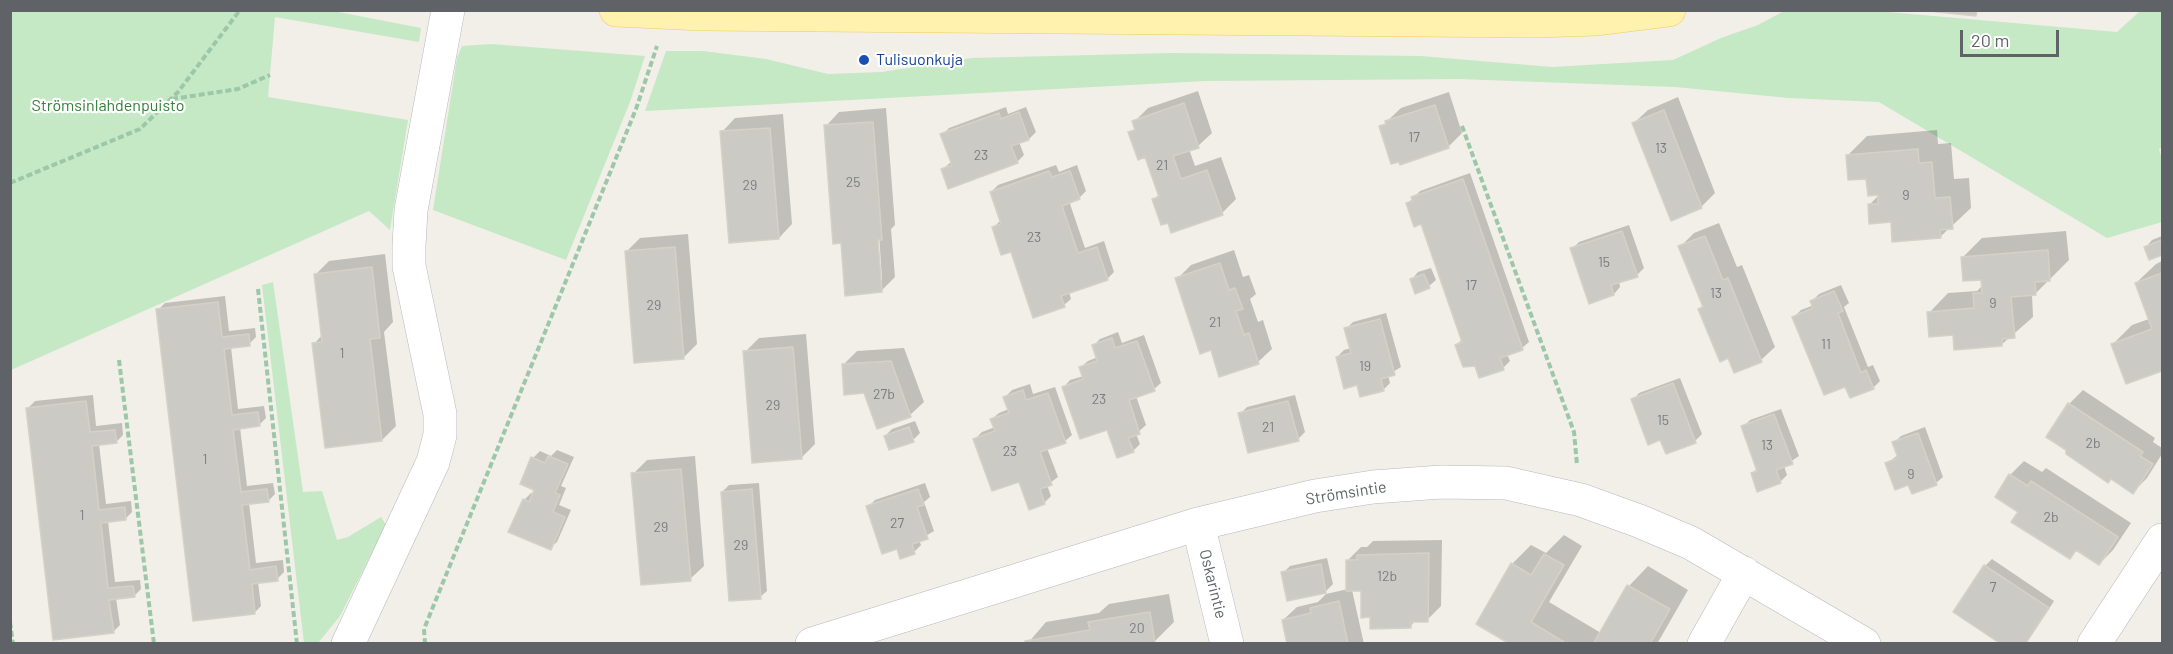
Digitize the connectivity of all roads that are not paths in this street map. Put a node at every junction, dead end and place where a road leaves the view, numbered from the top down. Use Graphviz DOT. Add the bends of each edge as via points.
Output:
graph roads {
  1 [pos="448,10"];
  2 [pos="616,10"];
  3 [pos="1650,12"];
  4 [pos="1174,14"];
  5 [pos="1198,524"];
  6 [pos="2163,540"];
  7 [pos="1744,573"];
  8 [pos="348,644"];
  9 [pos="812,644"];
  10 [pos="1227,644"];
  11 [pos="1704,644"];
  12 [pos="1864,644"];
  13 [pos="2094,644"];
  1 -- 8 [label="street" via="411,210 409,266 440,414 440,435 433,462"];
  2 -- 4 [label="main road" via="715,15"];
  3 -- 4 [label="main road" via="1536,21"];
  5 -- 7 [label="street, Strömsintie" via="1315,496 1373,487 1506,483 1577,499 1639,521 1691,543"];
  5 -- 9 [label="street, Strömsintie"];
  5 -- 10 [label="street, Oskarintie"];
  6 -- 13 [label="street"];
  7 -- 11 [label="street"];
  7 -- 12 [label="street, Strömsintie"];
}
